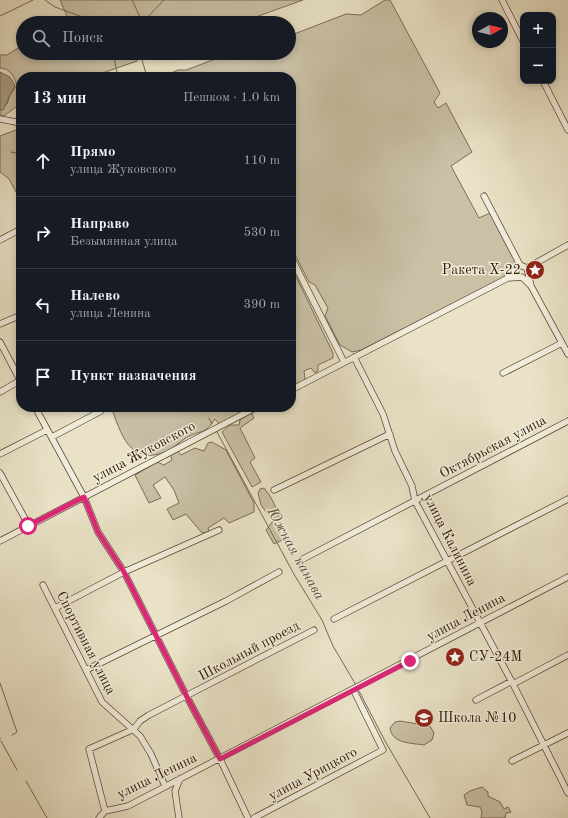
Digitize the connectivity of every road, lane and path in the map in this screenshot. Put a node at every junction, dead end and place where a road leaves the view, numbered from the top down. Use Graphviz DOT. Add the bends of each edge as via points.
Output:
graph roads {
  1 [pos="502,0"];
  2 [pos="520,35"];
  3 [pos="545,84"];
  4 [pos="0,118"];
  5 [pos="16,122"];
  6 [pos="568,130"];
  7 [pos="484,196"];
  8 [pos="16,232"];
  9 [pos="0,240"];
  10 [pos="568,245"];
  11 [pos="520,265"];
  12 [pos="296,267"];
  13 [pos="515,270"];
  14 [pos="527,270"];
  15 [pos="520,277"];
  16 [pos="506,279"];
  17 [pos="531,286"];
  18 [pos="16,317"];
  19 [pos="0,324"];
  20 [pos="0,342"];
  21 [pos="562,343"];
  22 [pos="337,348"];
  23 [pos="568,354"];
  24 [pos="354,357"];
  25 [pos="344,362"];
  26 [pos="16,372"];
  27 [pos="503,373"];
  28 [pos="16,384"];
  29 [pos="296,387"];
  30 [pos="0,392"];
  31 [pos="38,412"];
  32 [pos="99,412"];
  33 [pos="248,412"];
  34 [pos="568,421"];
  35 [pos="47,430"];
  36 [pos="390,434"];
  37 [pos="52,437"];
  38 [pos="0,454"];
  39 [pos="0,473"];
  40 [pos="274,490"];
  41 [pos="84,497"];
  42 [pos="568,499"];
  43 [pos="415,501"];
  44 [pos="28,526"];
  45 [pos="219,530"];
  46 [pos="0,541"];
  47 [pos="301,560"];
  48 [pos="447,561"];
  49 [pos="124,572"];
  50 [pos="279,572"];
  51 [pos="568,578"];
  52 [pos="43,585"];
  53 [pos="55,608"];
  54 [pos="334,619"];
  55 [pos="480,624"];
  56 [pos="314,630"];
  57 [pos="155,635"];
  58 [pos="568,655"];
  59 [pos="86,670"];
  60 [pos="512,682"];
  61 [pos="353,689"];
  62 [pos="187,697"];
  63 [pos="476,700"];
  64 [pos="134,729"];
  65 [pos="568,733"];
  66 [pos="543,744"];
  67 [pos="220,759"];
  68 [pos="512,761"];
  69 [pos="181,778"];
  70 [pos="165,786"];
  71 [pos="568,793"];
  72 [pos="105,811"];
  73 [pos="99,818"];
  74 [pos="179,818"];
  75 [pos="248,818"];
  76 [pos="254,818"];
  1 -- 2 [label="street"];
  3 -- 6 [label="street"];
  4 -- 5 [label="street"];
  7 -- 11 [label="street"];
  8 -- 9 [label="street"];
  10 -- 14 [label="street"];
  11 -- 13 [label="street"];
  11 -- 14 [label="street"];
  12 -- 22 [label="street"];
  13 -- 15 [label="street"];
  13 -- 16 [label="street"];
  14 -- 15 [label="street"];
  14 -- 17 [label="street"];
  15 -- 16 [label="street"];
  15 -- 17 [label="street"];
  16 -- 24 [label="street"];
  17 -- 21 [label="street"];
  18 -- 19 [label="street"];
  20 -- 26 [label="street"];
  21 -- 23 [label="street"];
  21 -- 27 [label="street"];
  22 -- 24 [label="street"];
  22 -- 25 [label="street"];
  24 -- 25 [label="street"];
  24 -- 36 [label="street, улица Калинина" via="383,414"];
  25 -- 29 [label="street"];
  28 -- 30 [label="street"];
  31 -- 35 [label="street"];
  32 -- 37 [label="street"];
  33 -- 41 [label="street, улица Жуковского"];
  34 -- 43 [label="street, Октябрьская улица"];
  35 -- 37 [label="street"];
  35 -- 38 [label="street"];
  36 -- 40 [label="street"];
  36 -- 43 [label="street, улица Калинина" via="394,451 412,486"];
  37 -- 41 [label="street"];
  39 -- 44 [label="street"];
  41 -- 44 [label="street, улица Жуковского"];
  41 -- 49 [label="street" via="98,532"];
  42 -- 48 [label="street"];
  43 -- 47 [label="street, Октябрьская улица"];
  43 -- 48 [label="street, улица Калинина"];
  44 -- 46 [label="street, улица Жуковского"];
  45 -- 49 [label="street"];
  48 -- 54 [label="street"];
  48 -- 55 [label="street, улица Калинина"];
  49 -- 53 [label="street"];
  49 -- 57 [label="street"];
  50 -- 57 [label="street"];
  51 -- 55 [label="street, улица Ленина"];
  52 -- 53 [label="street, Спортивная улица"];
  53 -- 59 [label="street, Спортивная улица"];
  55 -- 60 [label="street, улица Калинина"];
  55 -- 61 [label="street, улица Ленина"];
  56 -- 62 [label="street, Школьный проезд"];
  57 -- 59 [label="street"];
  57 -- 62 [label="street"];
  58 -- 60 [label="street"];
  59 -- 64 [label="street, Спортивная улица" via="102,702"];
  60 -- 63 [label="street"];
  60 -- 66 [label="street, улица Калинина"];
  61 -- 67 [label="street, улица Ленина"];
  61 -- 76 [label="street, улица Урицкого" via="383,750"];
  62 -- 64 [label="street, Школьный проезд" via="140,721"];
  62 -- 67 [label="street"];
  64 -- 70 [label="street, Спортивная улица" via="152,754"];
  64 -- 72 [label="street, Школьный проезд" via="89,749"];
  65 -- 66 [label="street"];
  66 -- 68 [label="street"];
  66 -- 71 [label="street, улица Калинина"];
  67 -- 69 [label="street, улица Ленина"];
  67 -- 75 [label="street"];
  69 -- 70 [label="street, улица Ленина"];
  69 -- 74 [label="street" via="175,791"];
  70 -- 72 [label="street, улица Ленина" via="128,806"];
  72 -- 73 [label="street, улица Ленина"];
}
